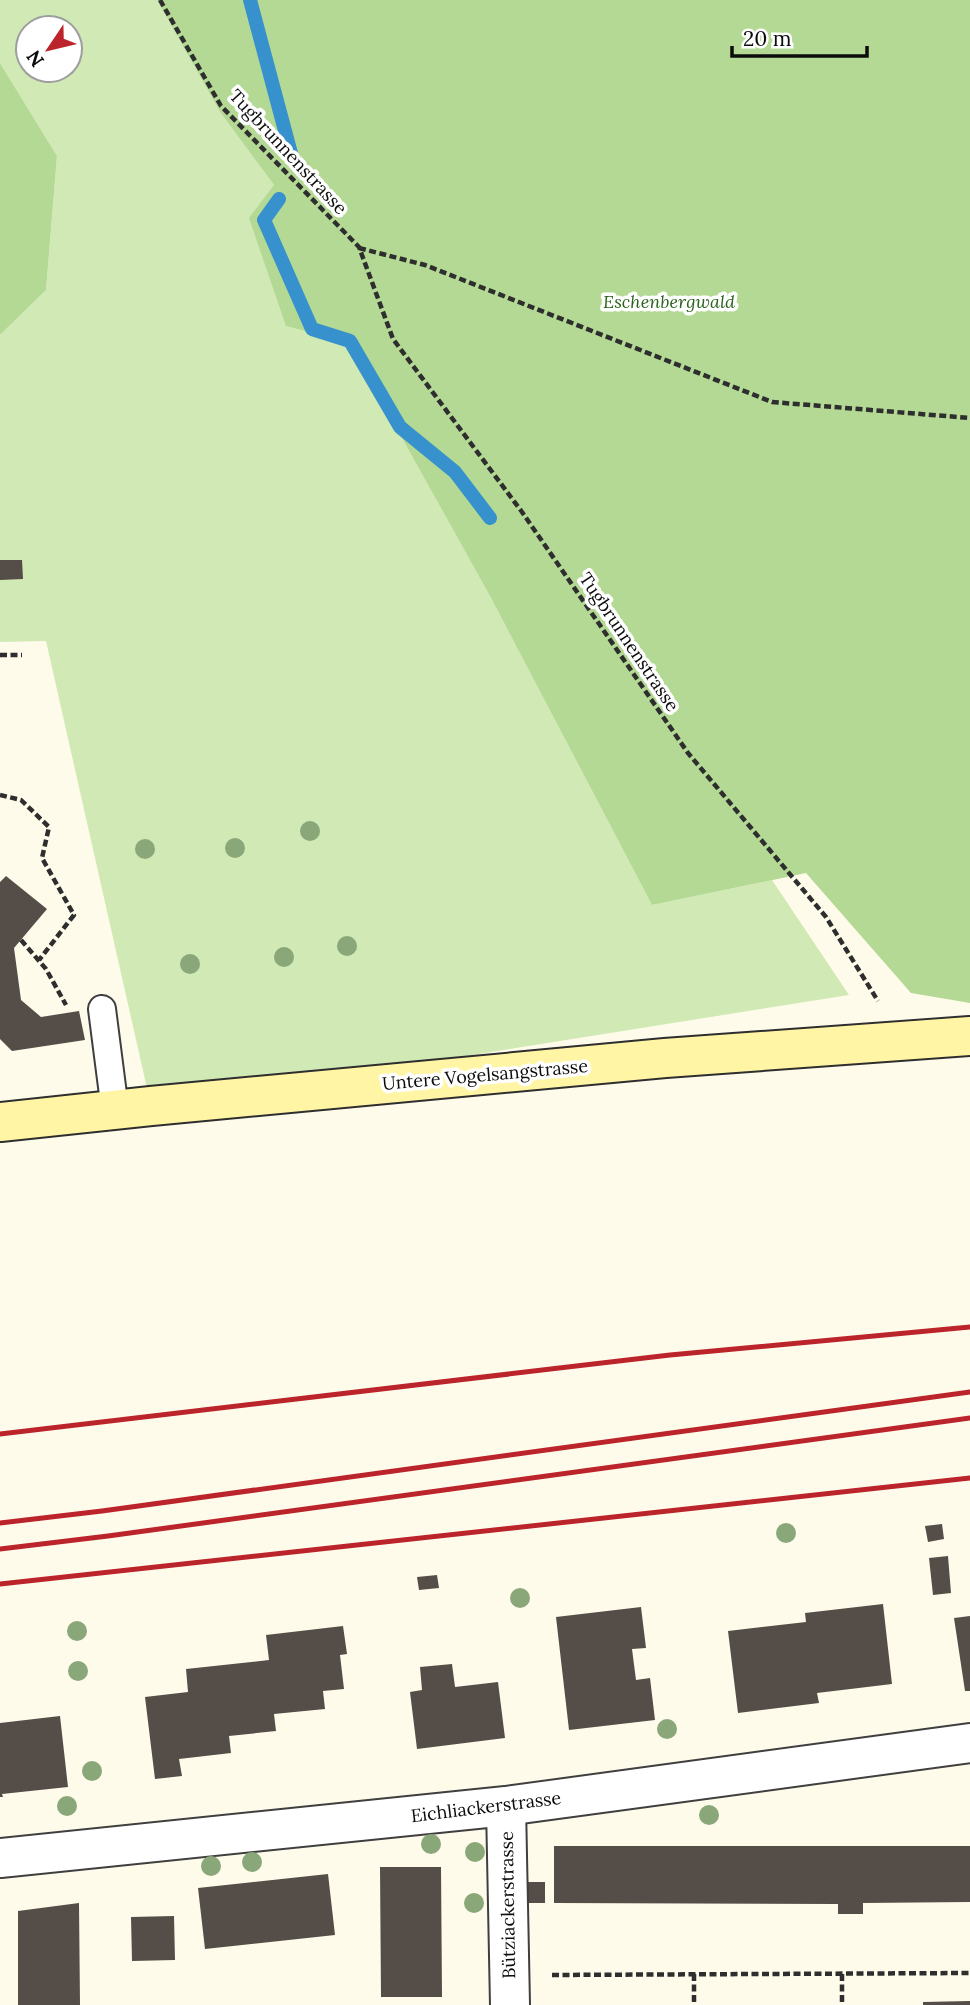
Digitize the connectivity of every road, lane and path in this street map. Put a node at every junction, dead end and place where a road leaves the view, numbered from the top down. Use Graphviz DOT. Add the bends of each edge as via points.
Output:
graph roads {
  1 [pos="160,0"];
  2 [pos="359,247"];
  3 [pos="970,418"];
  4 [pos="22,654"];
  5 [pos="0,655"];
  6 [pos="0,795"];
  7 [pos="21,940"];
  8 [pos="39,960"];
  9 [pos="66,1003"];
  10 [pos="102,1009"];
  11 [pos="970,1036"];
  12 [pos="890,1042"];
  13 [pos="115,1110"];
  14 [pos="0,1122"];
  15 [pos="970,1743"];
  16 [pos="506,1806"];
  17 [pos="0,1858"];
  18 [pos="970,1973"];
  19 [pos="694,1974"];
  20 [pos="842,1974"];
  21 [pos="510,1990"];
  22 [pos="694,2005"];
  23 [pos="842,2005"];
  1 -- 2 [label="path, Tugbrunnenstrasse" via="221,106"];
  2 -- 3 [label="path" via="425,265 772,402"];
  2 -- 12 [label="path, Tugbrunnenstrasse" via="393,339 523,512 688,753 826,917 880,1004"];
  4 -- 5 [label="path"];
  6 -- 8 [label="path" via="21,800 49,827 42,858 74,915"];
  7 -- 8 [label="path"];
  8 -- 9 [label="path"];
  10 -- 13 [label="lane"];
  11 -- 12 [label="main road, Untere Vogelsangstrasse"];
  12 -- 13 [label="main road, Untere Vogelsangstrasse" via="665,1058"];
  13 -- 14 [label="main road, Untere Vogelsangstrasse"];
  15 -- 16 [label="street, Eichliackerstrasse"];
  16 -- 17 [label="street, Eichliackerstrasse"];
  16 -- 21 [label="street, Bütziackerstrasse"];
  18 -- 20 [label="path"];
  19 -- 20 [label="path"];
  19 -- 21 [label="path"];
  19 -- 22 [label="path"];
  20 -- 23 [label="path"];
}
